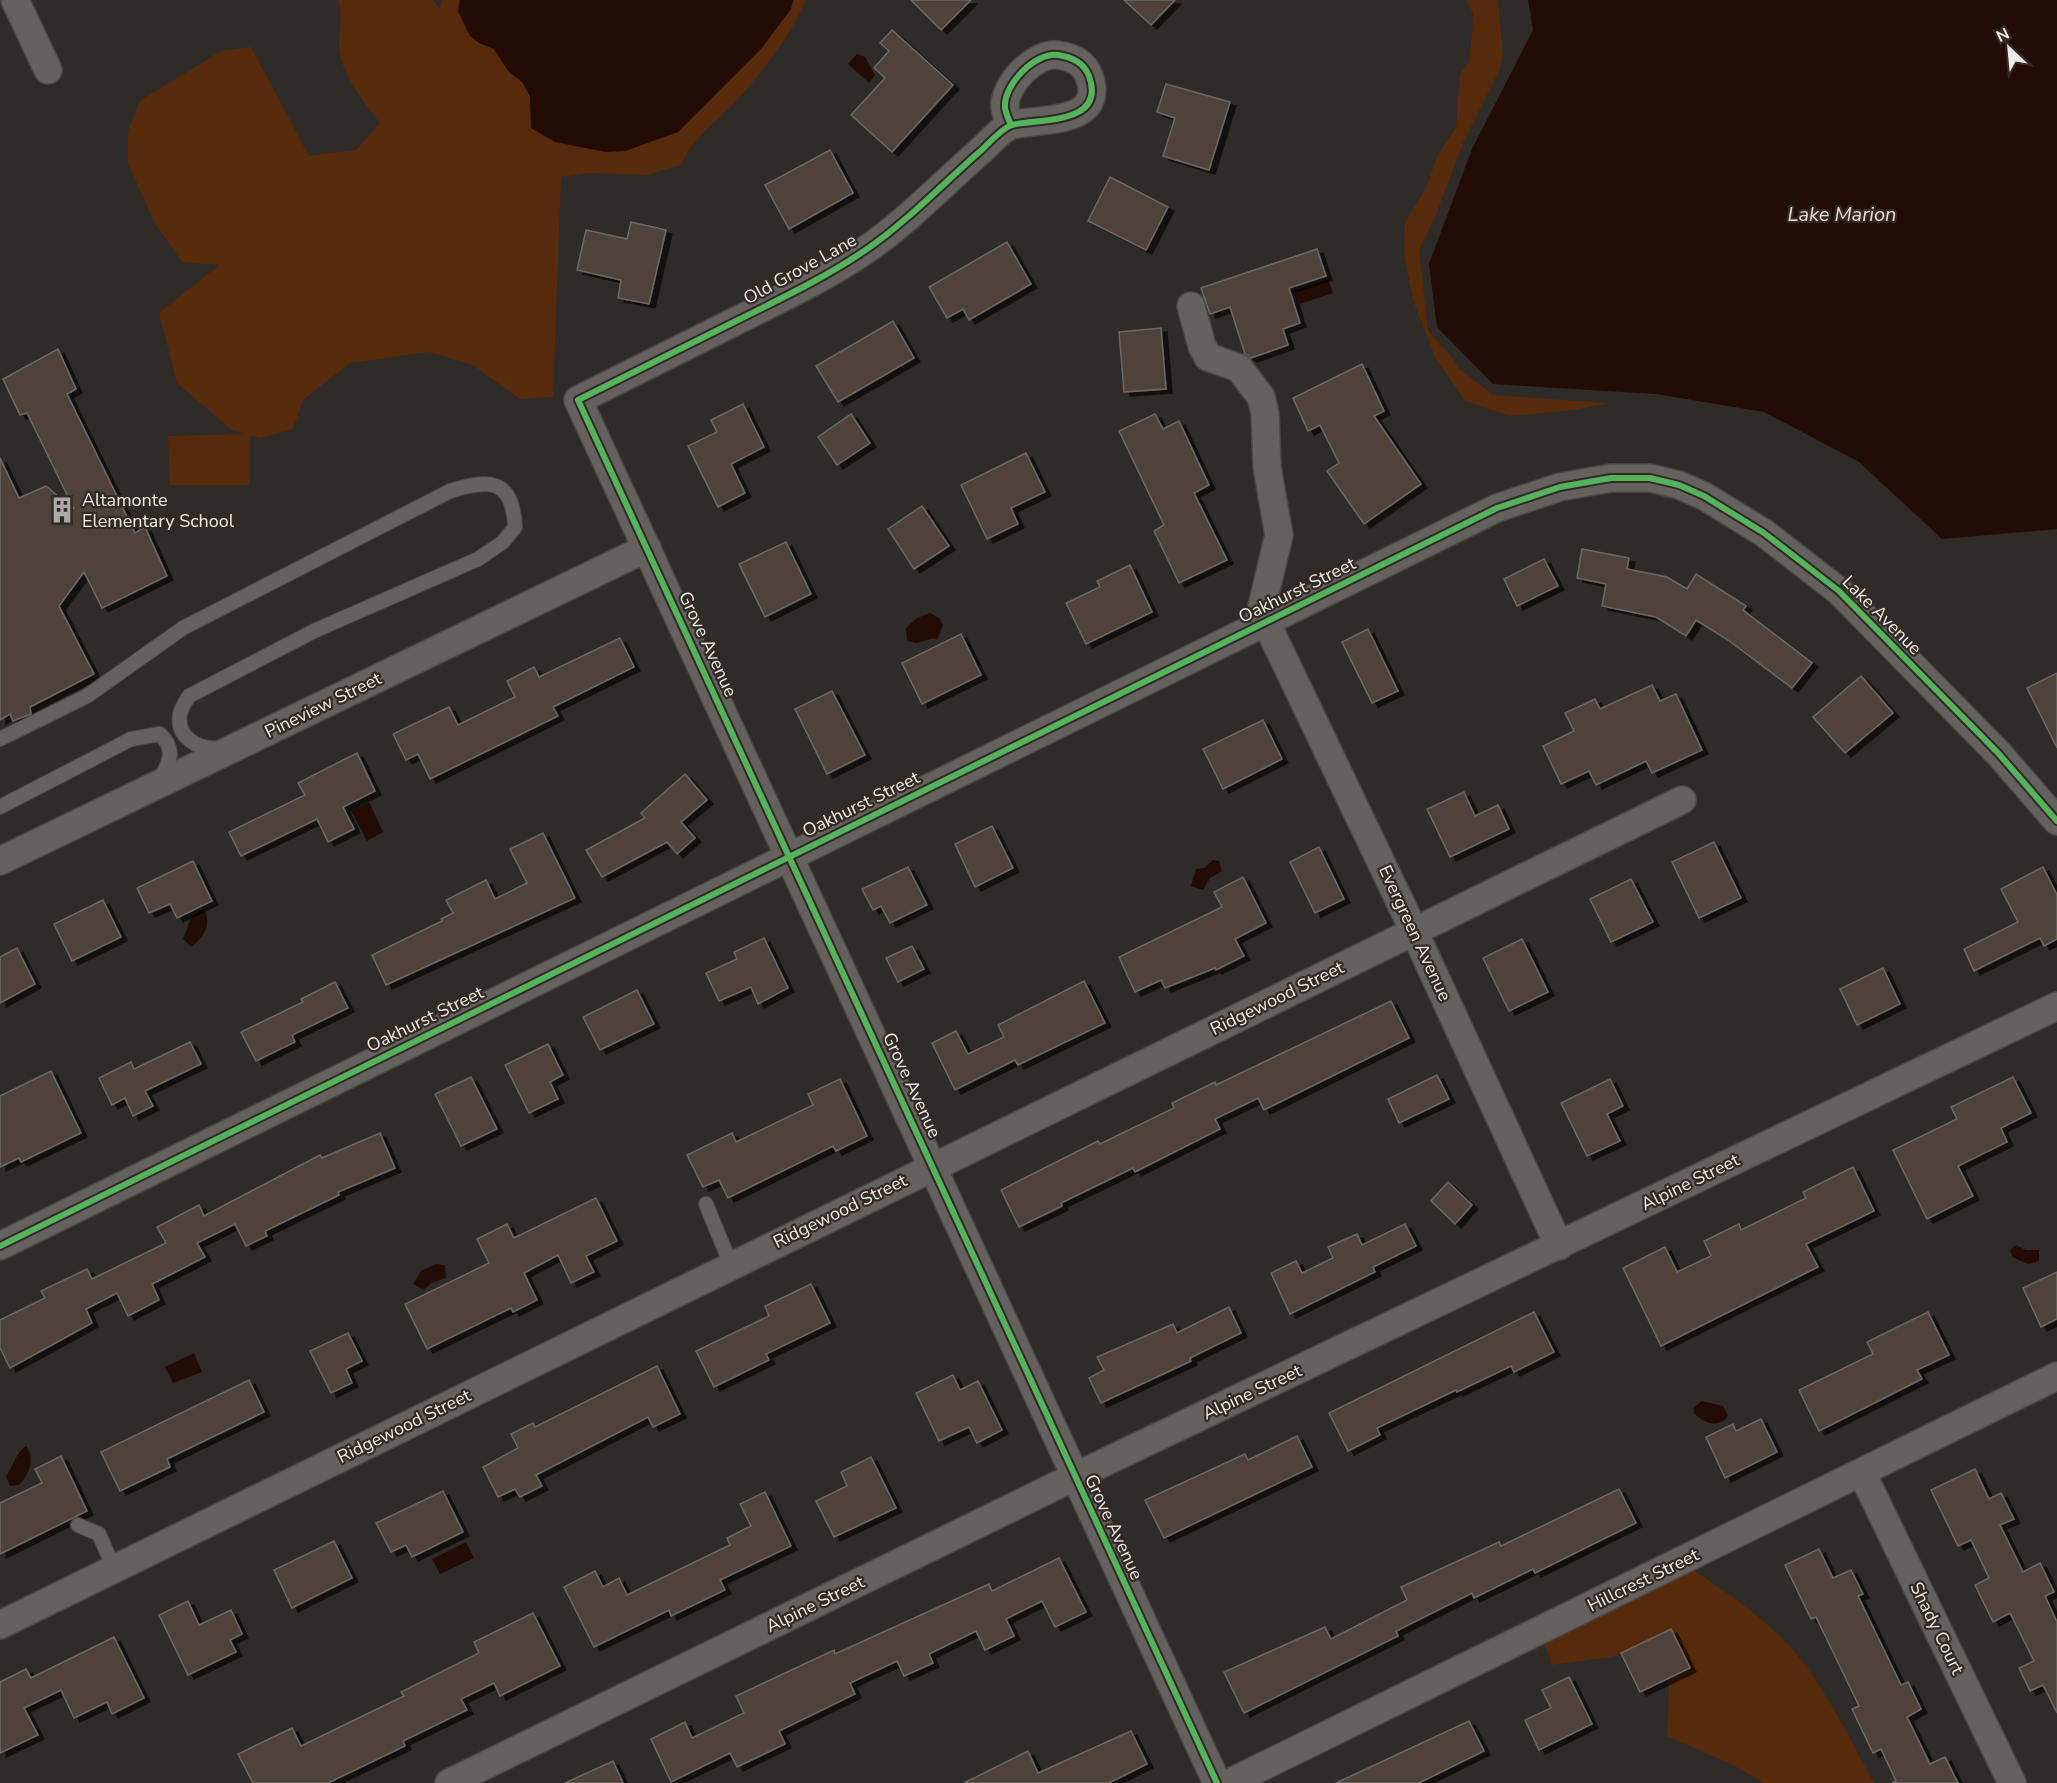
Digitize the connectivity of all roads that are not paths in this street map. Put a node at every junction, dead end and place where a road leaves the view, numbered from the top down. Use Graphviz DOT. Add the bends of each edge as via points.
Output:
graph roads {
  1 [pos="15,0"];
  2 [pos="48,70"];
  3 [pos="1011,126"];
  4 [pos="1191,306"];
  5 [pos="578,400"];
  6 [pos="1650,478"];
  7 [pos="646,548"];
  8 [pos="1261,625"];
  9 [pos="0,739"];
  10 [pos="241,745"];
  11 [pos="156,786"];
  12 [pos="1682,800"];
  13 [pos="0,807"];
  14 [pos="2057,821"];
  15 [pos="789,855"];
  16 [pos="0,861"];
  17 [pos="1414,931"];
  18 [pos="2057,1006"];
  19 [pos="932,1166"];
  20 [pos="706,1204"];
  21 [pos="0,1246"];
  22 [pos="1558,1246"];
  23 [pos="731,1265"];
  24 [pos="2057,1376"];
  25 [pos="1862,1473"];
  26 [pos="1074,1477"];
  27 [pos="78,1526"];
  28 [pos="114,1569"];
  29 [pos="0,1625"];
  30 [pos="449,1783"];
  31 [pos="1218,1783"];
  32 [pos="1229,1783"];
  33 [pos="2012,1783"];
  1 -- 2 [label="street"];
  3 -- 5 [label="street, Old Grove Lane" via="869,248 813,282"];
  4 -- 8 [label="street" via="1208,357 1239,368 1261,397 1265,413 1267,467 1279,535"];
  5 -- 7 [label="street, Grove Avenue"];
  6 -- 8 [label="street, Oakhurst Street" via="1611,478 1560,487 1497,508"];
  6 -- 14 [label="street, Lake Avenue" via="1679,485 1734,514 1764,532 1839,591 1999,754"];
  7 -- 10 [label="street, Pineview Street"];
  7 -- 15 [label="street, Grove Avenue"];
  8 -- 15 [label="street, Oakhurst Street"];
  8 -- 17 [label="street, Evergreen Avenue"];
  9 -- 10 [label="lane" via="87,696 183,628 450,491 479,482 503,489 514,506 515,526 503,542 478,559 314,631 189,696 180,713 193,744 204,750"];
  10 -- 11 [label="street, Pineview Street"];
  11 -- 13 [label="lane" via="171,759 171,750 160,734 130,739"];
  11 -- 16 [label="street, Pineview Street"];
  12 -- 17 [label="street, Ridgewood Street"];
  15 -- 19 [label="street, Grove Avenue"];
  15 -- 21 [label="street, Oakhurst Street"];
  17 -- 19 [label="street, Ridgewood Street"];
  17 -- 22 [label="street, Evergreen Avenue"];
  18 -- 22 [label="street, Alpine Street"];
  19 -- 23 [label="street, Ridgewood Street"];
  19 -- 26 [label="street, Grove Avenue"];
  20 -- 23 [label="lane"];
  22 -- 26 [label="street, Alpine Street"];
  23 -- 28 [label="street, Ridgewood Street"];
  24 -- 25 [label="street, Hillcrest Street"];
  25 -- 32 [label="street, Hillcrest Street"];
  25 -- 33 [label="street, Shady Court"];
  26 -- 30 [label="street, Alpine Street"];
  26 -- 31 [label="street, Grove Avenue"];
  27 -- 28 [label="lane" via="99,1534"];
  28 -- 29 [label="street, Ridgewood Street"];
}
